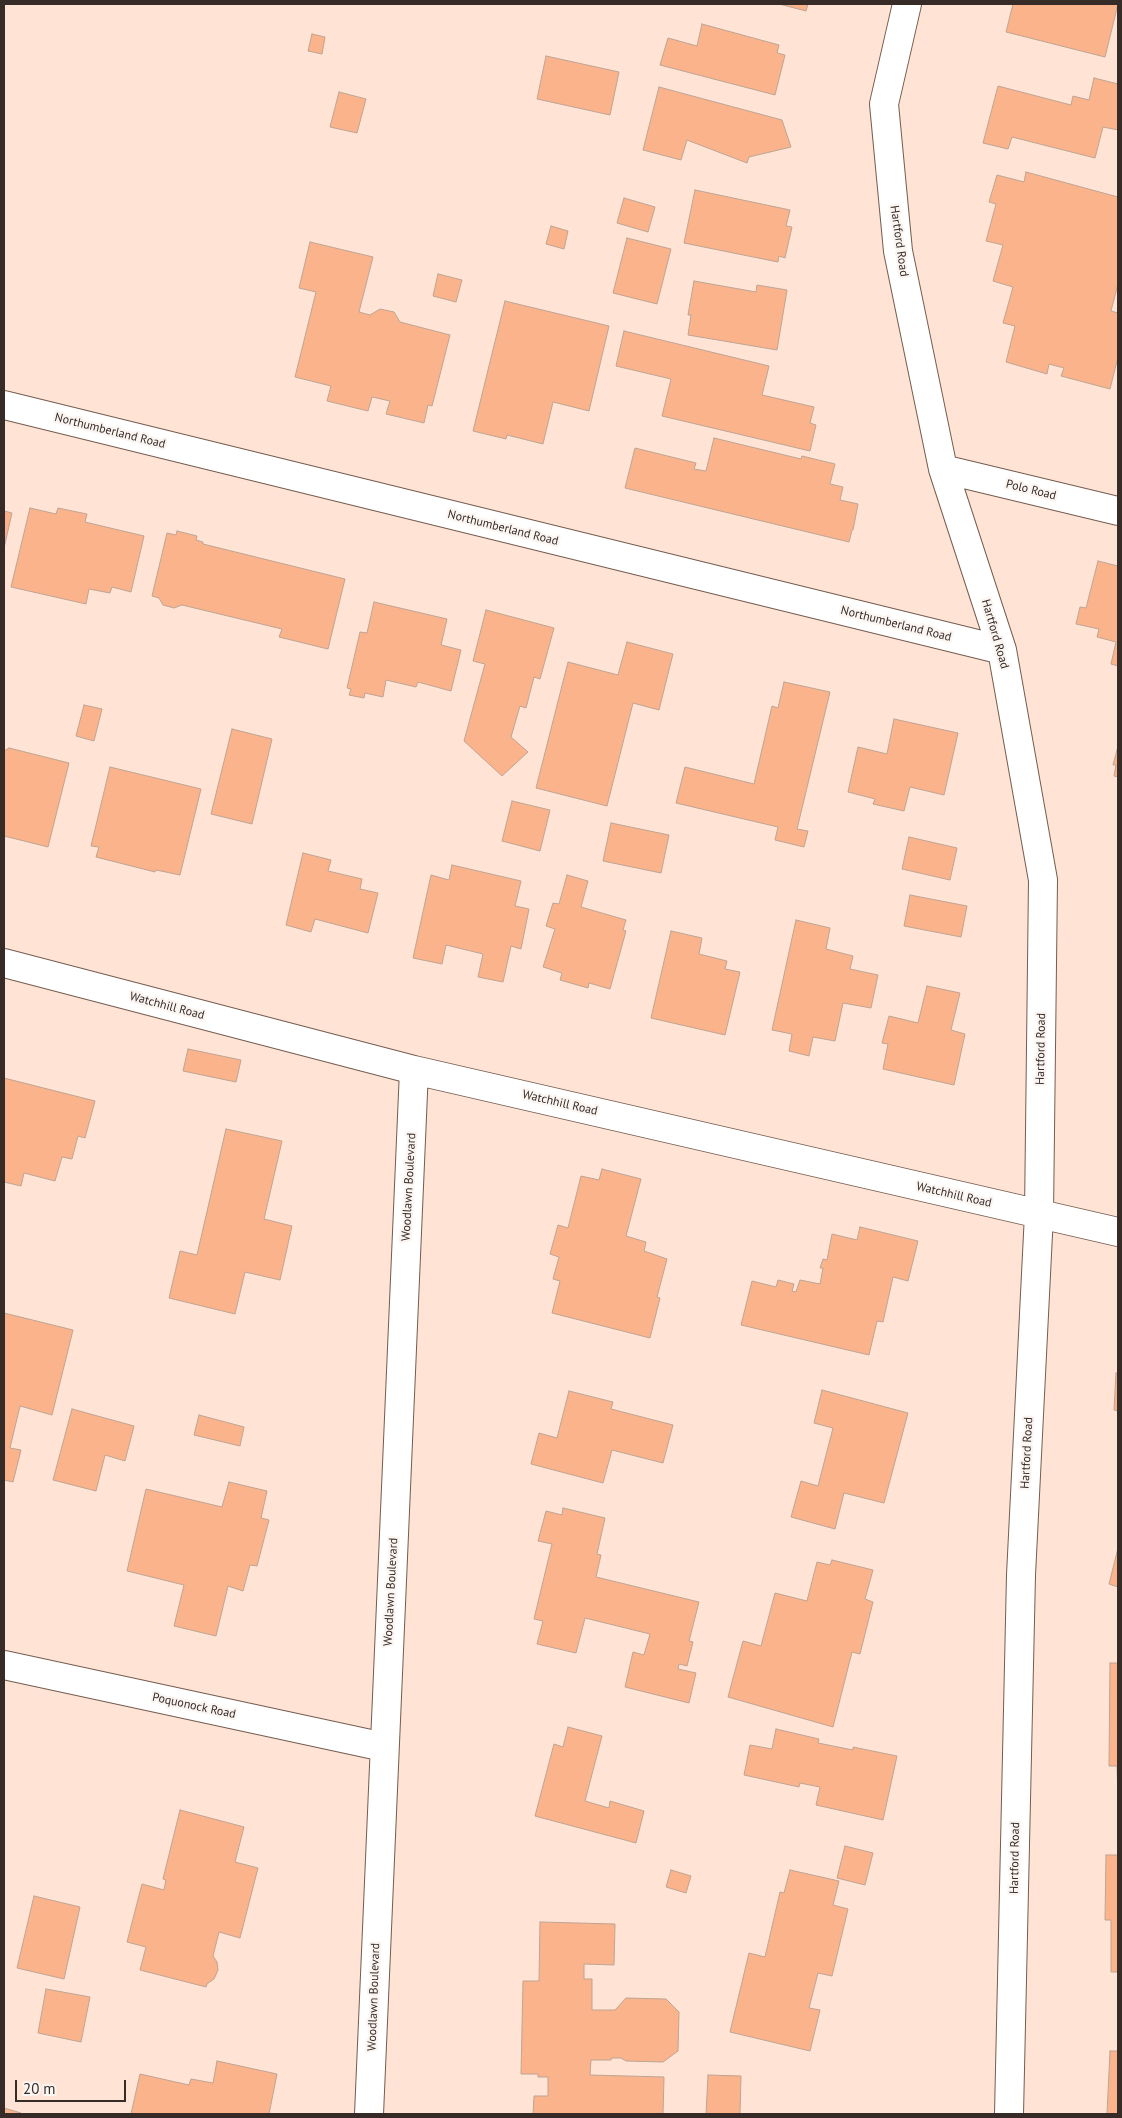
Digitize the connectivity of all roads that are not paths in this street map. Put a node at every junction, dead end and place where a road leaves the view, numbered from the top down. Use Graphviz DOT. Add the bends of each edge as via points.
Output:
graph roads {
  1 [pos="907,4"];
  2 [pos="4,405"];
  3 [pos="943,469"];
  4 [pos="1118,511"];
  5 [pos="1002,650"];
  6 [pos="4,963"];
  7 [pos="414,1070"];
  8 [pos="1039,1214"];
  9 [pos="1118,1232"];
  10 [pos="4,1665"];
  11 [pos="384,1747"];
  12 [pos="369,2114"];
  13 [pos="1009,2114"];
  1 -- 3 [label="street, Hartford Road" via="884,104 898,251"];
  2 -- 5 [label="street, Northumberland Road"];
  3 -- 4 [label="street, Polo Road"];
  3 -- 5 [label="street, Hartford Road"];
  5 -- 8 [label="street, Hartford Road" via="1043,880"];
  6 -- 7 [label="street, Watchhill Road"];
  7 -- 8 [label="street, Watchhill Road"];
  7 -- 11 [label="street, Woodlawn Boulevard"];
  8 -- 9 [label="street, Watchhill Road"];
  8 -- 13 [label="street, Hartford Road" via="1021,1575"];
  10 -- 11 [label="street, Poquonock Road"];
  11 -- 12 [label="street, Woodlawn Boulevard"];
}
